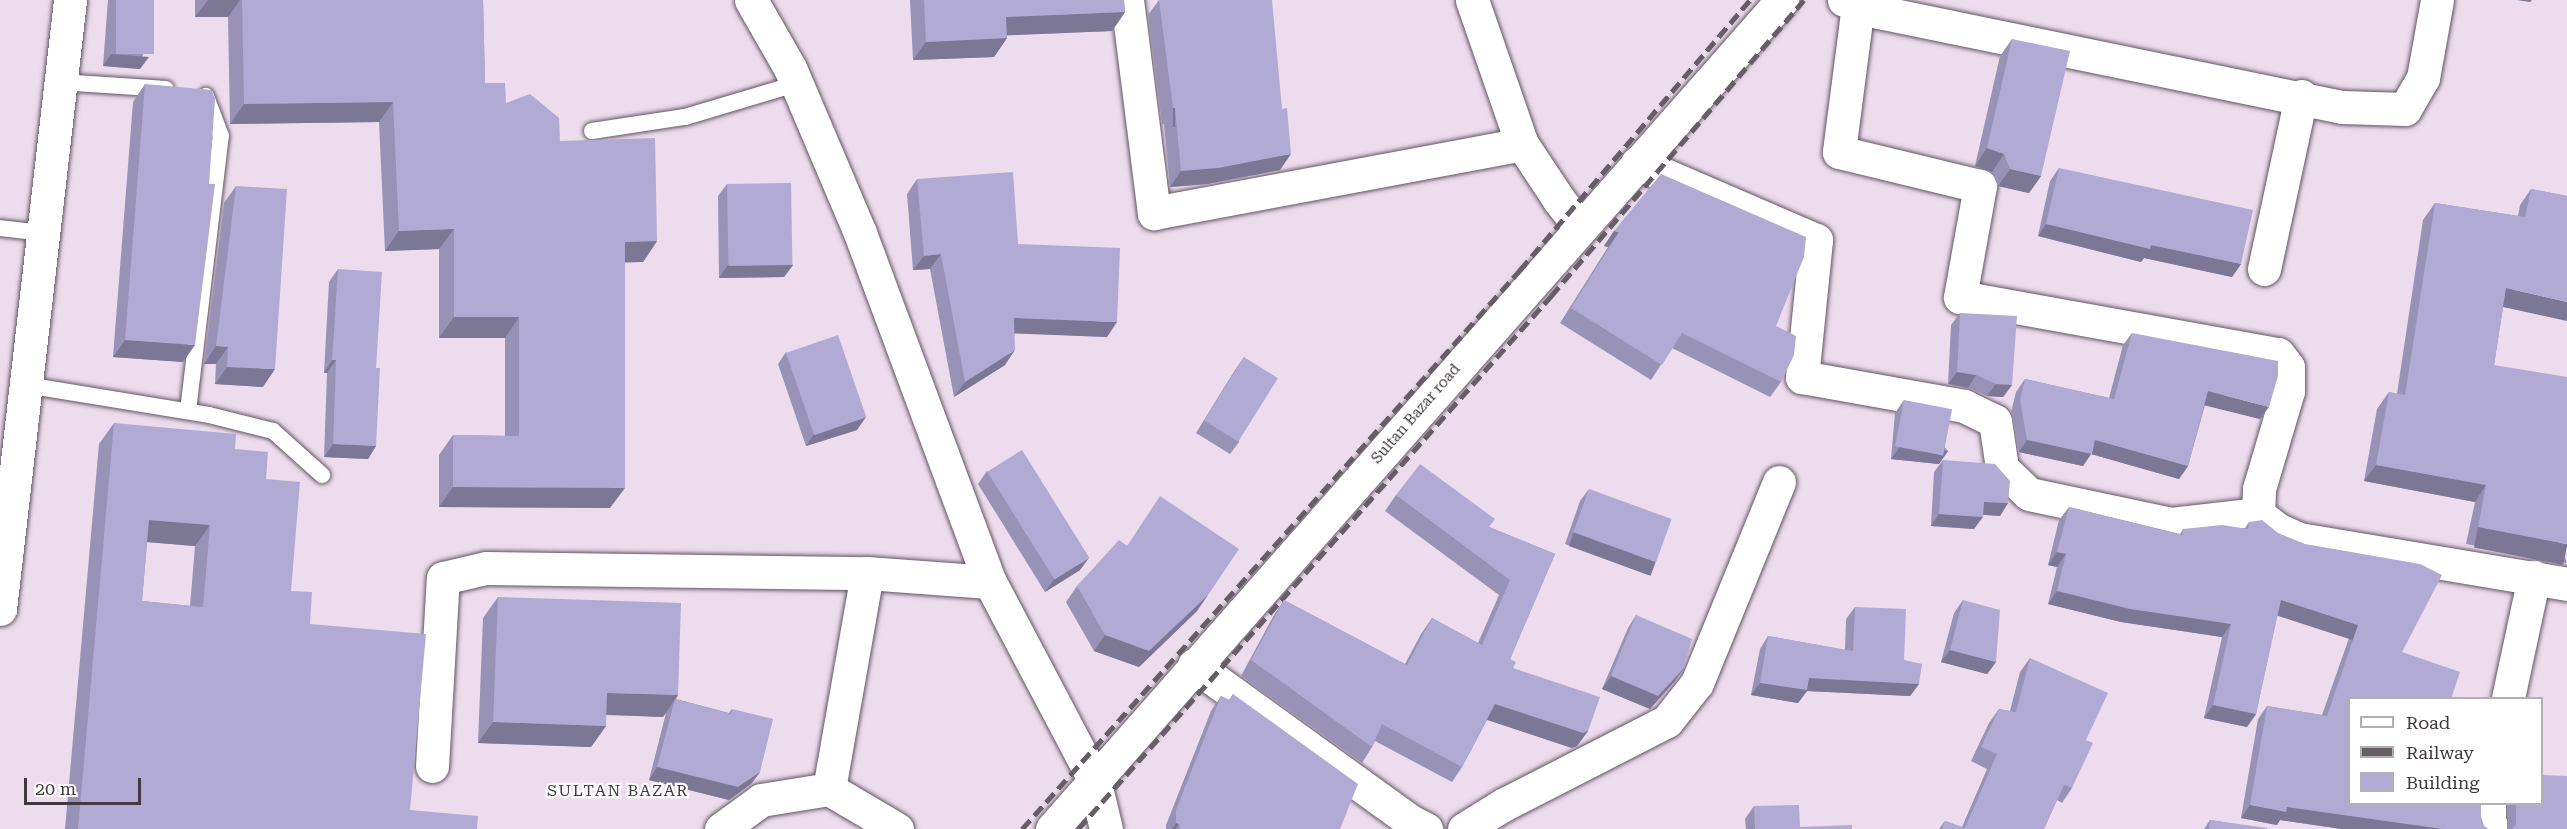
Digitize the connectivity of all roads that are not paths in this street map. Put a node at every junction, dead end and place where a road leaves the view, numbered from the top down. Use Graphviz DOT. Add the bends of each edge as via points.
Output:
graph roads {
  1 [pos="70,0"];
  2 [pos="751,0"];
  3 [pos="1127,0"];
  4 [pos="1472,0"];
  5 [pos="1782,0"];
  6 [pos="2437,0"];
  7 [pos="1851,3"];
  8 [pos="60,82"];
  9 [pos="796,84"];
  10 [pos="2301,96"];
  11 [pos="592,131"];
  12 [pos="1522,144"];
  13 [pos="1637,163"];
  14 [pos="1580,227"];
  15 [pos="0,228"];
  16 [pos="43,233"];
  17 [pos="2264,269"];
  18 [pos="26,385"];
  19 [pos="188,411"];
  20 [pos="322,475"];
  21 [pos="1779,482"];
  22 [pos="2259,514"];
  23 [pos="867,573"];
  24 [pos="2534,577"];
  25 [pos="990,582"];
  26 [pos="2567,584"];
  27 [pos="1,603"];
  28 [pos="1194,665"];
  29 [pos="2508,697"];
  30 [pos="432,766"];
  31 [pos="1094,779"];
  32 [pos="829,789"];
  33 [pos="2488,805"];
  34 [pos="721,829"];
  35 [pos="897,829"];
  36 [pos="1052,829"];
  37 [pos="1106,829"];
  38 [pos="1426,829"];
  39 [pos="1464,829"];
  40 [pos="2490,829"];
  1 -- 8 [label="street"];
  2 -- 9 [label="street"];
  3 -- 12 [label="street" via="1154,213"];
  4 -- 12 [label="street"];
  5 -- 13 [label="street, Sultan Bazar road"];
  6 -- 10 [label="street" via="2423,78 2405,110 2343,107"];
  7 -- 10 [label="street" via="1879,12"];
  7 -- 22 [label="street" via="1839,152 1980,186 1960,297 2278,354 2288,367 2288,391 2259,489"];
  8 -- 16 [label="street"];
  8 -- 19 [label="lane" via="205,91 221,136"];
  9 -- 11 [label="lane" via="685,117"];
  9 -- 25 [label="street" via="861,233"];
  10 -- 17 [label="street"];
  12 -- 14 [label="street"];
  13 -- 14 [label="street, Sultan Bazar road"];
  13 -- 22 [label="street" via="1816,240 1802,377 1964,406 1995,421 2002,468 2029,494 2171,524"];
  14 -- 28 [label="street, Sultan Bazar road"];
  15 -- 16 [label="lane"];
  16 -- 18 [label="street"];
  18 -- 19 [label="lane"];
  18 -- 27 [label="street"];
  19 -- 20 [label="lane" via="273,432"];
  21 -- 39 [label="street" via="1697,683 1667,721"];
  22 -- 24 [label="street" via="2277,529 2299,539"];
  23 -- 25 [label="street"];
  23 -- 30 [label="street" via="486,568 443,578"];
  23 -- 32 [label="street"];
  24 -- 26 [label="street"];
  24 -- 29 [label="street"];
  25 -- 31 [label="street"];
  28 -- 31 [label="street, Sultan Bazar road"];
  28 -- 38 [label="street"];
  31 -- 36 [label="street, Sultan Bazar road"];
  31 -- 37 [label="street"];
  32 -- 34 [label="street" via="761,800"];
  32 -- 35 [label="street"];
  33 -- 40 [label="street"];
}
